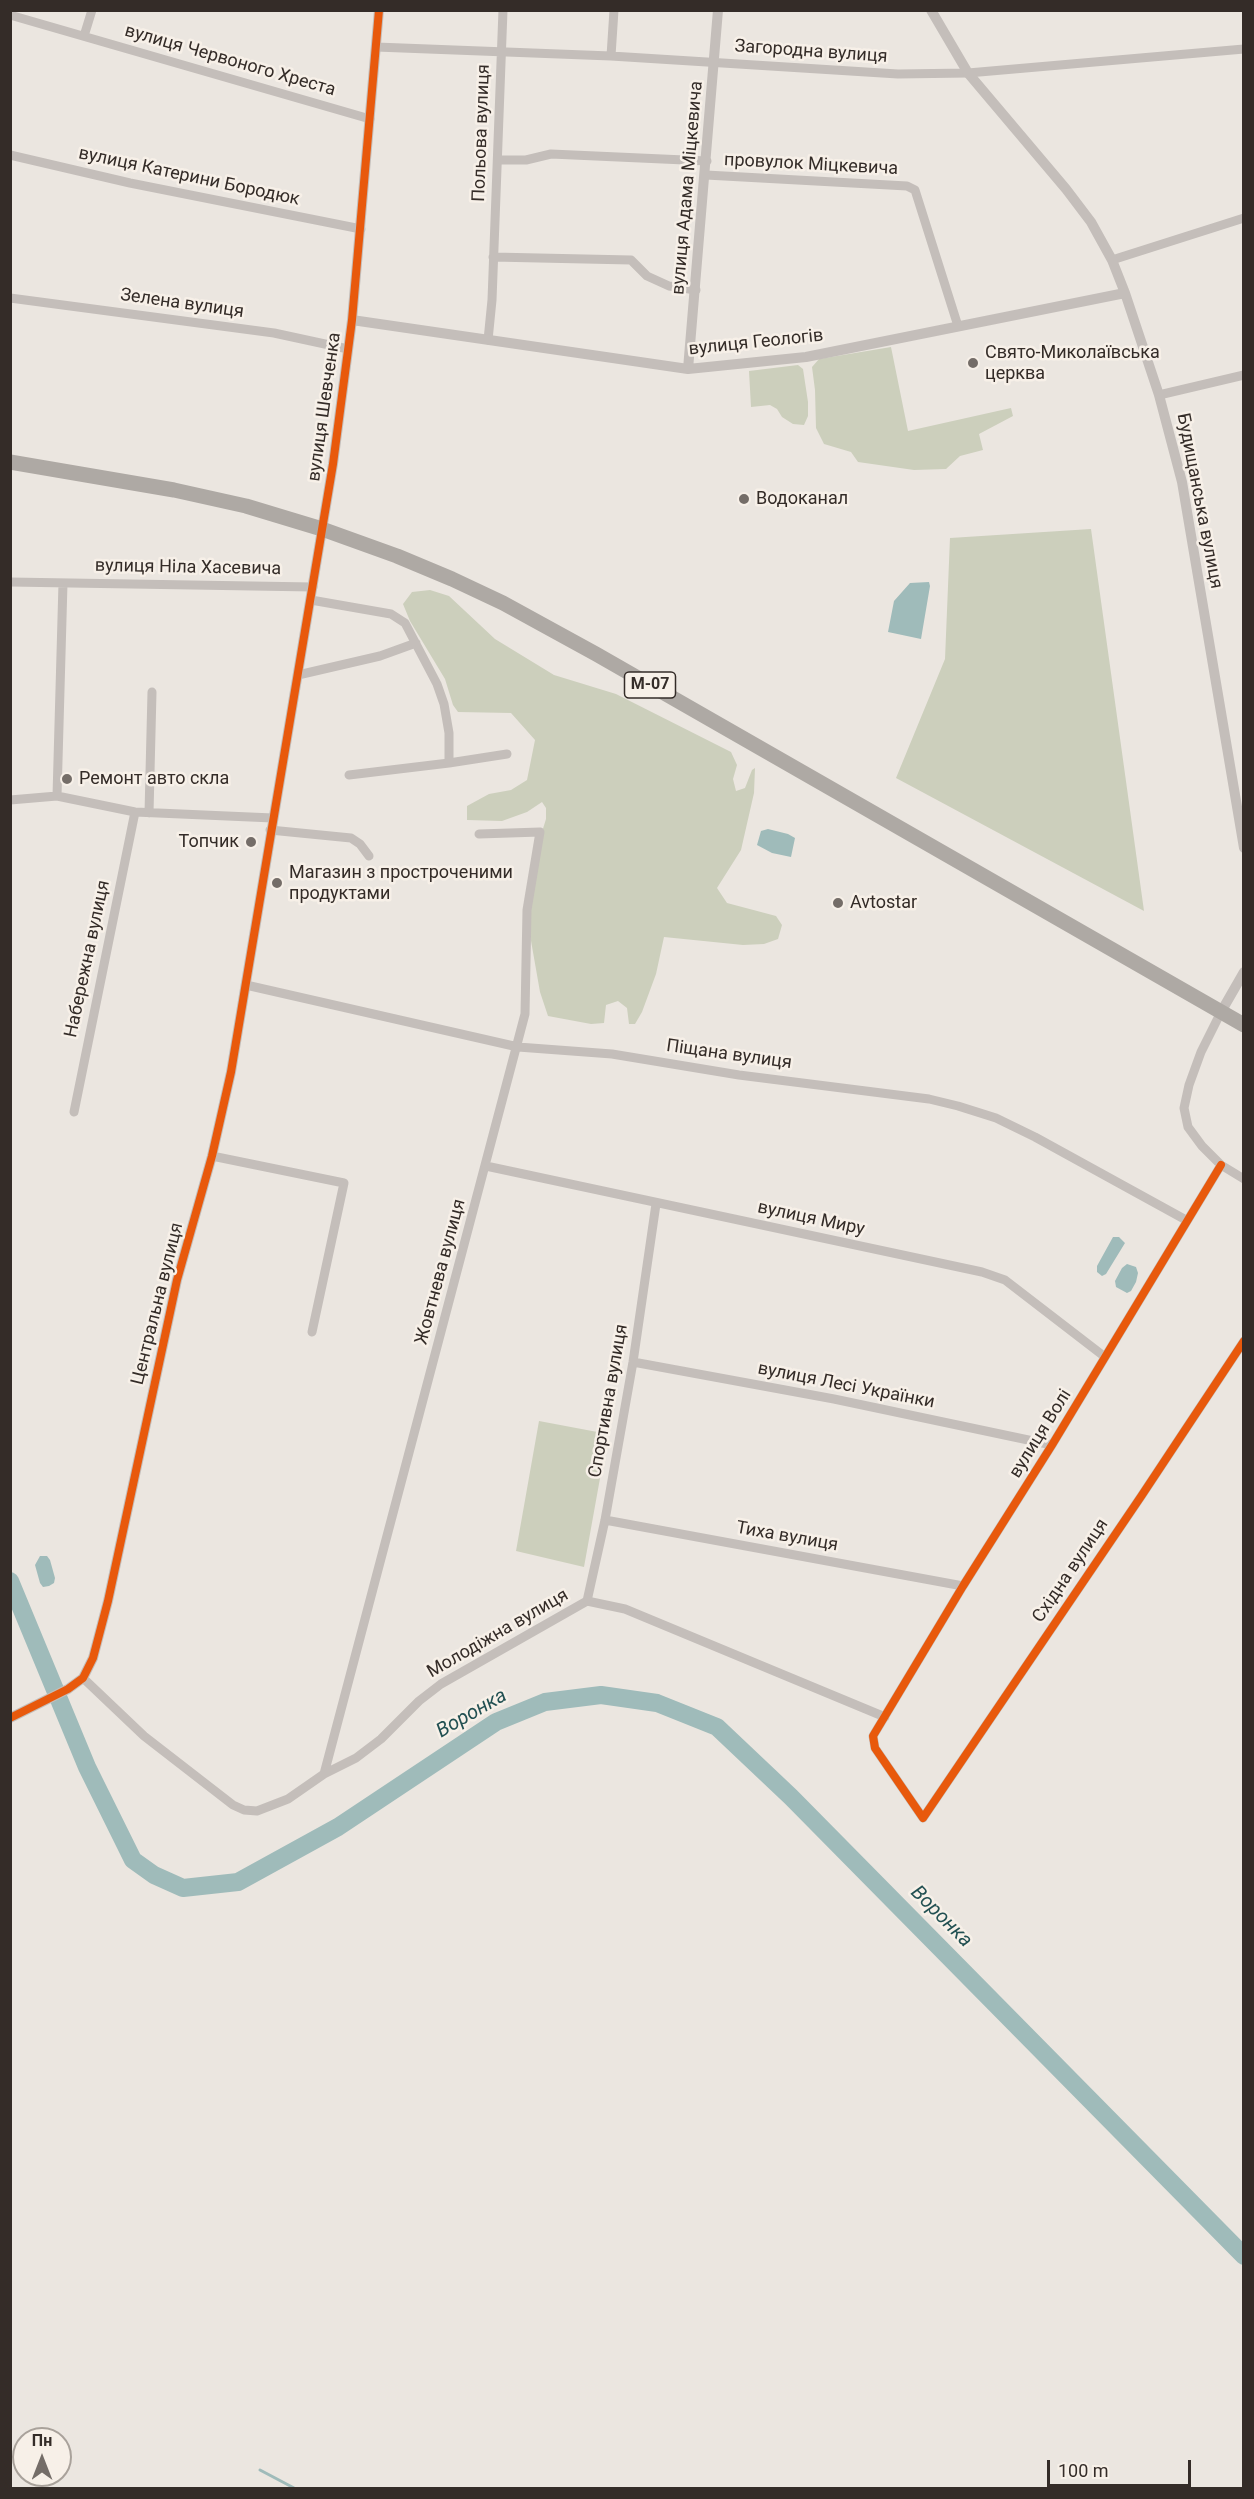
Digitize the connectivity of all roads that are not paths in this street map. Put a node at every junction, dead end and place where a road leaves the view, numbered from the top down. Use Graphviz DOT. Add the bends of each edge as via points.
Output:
graph roads {
  1 [pos="92,10"];
  2 [pos="379,10"];
  3 [pos="503,10"];
  4 [pos="614,10"];
  5 [pos="718,10"];
  6 [pos="931,10"];
  7 [pos="16,14"];
  8 [pos="84,36"];
  9 [pos="376,47"];
  10 [pos="1244,50"];
  11 [pos="501,52"];
  12 [pos="611,56"];
  13 [pos="714,62"];
  14 [pos="968,73"];
  15 [pos="370,119"];
  16 [pos="10,155"];
  17 [pos="498,160"];
  18 [pos="707,161"];
  19 [pos="706,175"];
  20 [pos="1244,218"];
  21 [pos="361,229"];
  22 [pos="493,257"];
  23 [pos="1112,260"];
  24 [pos="696,290"];
  25 [pos="1125,293"];
  26 [pos="10,298"];
  27 [pos="352,320"];
  28 [pos="958,326"];
  29 [pos="488,340"];
  30 [pos="348,349"];
  31 [pos="688,369"];
  32 [pos="1244,375"];
  33 [pos="1159,395"];
  34 [pos="10,462"];
  35 [pos="322,529"];
  36 [pos="10,582"];
  37 [pos="63,583"];
  38 [pos="313,587"];
  39 [pos="311,600"];
  40 [pos="416,643"];
  41 [pos="298,675"];
  42 [pos="152,692"];
  43 [pos="507,754"];
  44 [pos="448,763"];
  45 [pos="349,775"];
  46 [pos="57,796"];
  47 [pos="10,800"];
  48 [pos="135,812"];
  49 [pos="149,813"];
  50 [pos="273,818"];
  51 [pos="270,830"];
  52 [pos="479,834"];
  53 [pos="1244,848"];
  54 [pos="369,856"];
  55 [pos="1244,972"];
  56 [pos="246,985"];
  57 [pos="1221,1012"];
  58 [pos="1244,1024"];
  59 [pos="518,1047"];
  60 [pos="74,1112"];
  61 [pos="212,1156"];
  62 [pos="1221,1165"];
  63 [pos="486,1166"];
  64 [pos="1244,1179"];
  65 [pos="656,1204"];
  66 [pos="1186,1220"];
  67 [pos="312,1332"];
  68 [pos="1244,1341"];
  69 [pos="1105,1357"];
  70 [pos="633,1362"];
  71 [pos="1052,1445"];
  72 [pos="605,1520"];
  73 [pos="963,1586"];
  74 [pos="587,1601"];
  75 [pos="83,1678"];
  76 [pos="885,1717"];
  77 [pos="10,1718"];
  78 [pos="324,1774"];
  79 [pos="923,1818"];
  1 -- 8 [label="street"];
  2 -- 9 [label="street, вулиця Шевченка"];
  3 -- 11 [label="street, Польова вулиця"];
  4 -- 12 [label="street"];
  5 -- 13 [label="street, вулиця Адама Міцкевича"];
  6 -- 14 [label="street, Будищанська вулиця"];
  7 -- 8 [label="street, вулиця Червоного Хреста"];
  8 -- 15 [label="street, вулиця Червоного Хреста"];
  9 -- 11 [label="street, Загородна вулиця"];
  9 -- 15 [label="street, вулиця Шевченка"];
  10 -- 14 [label="street, Загородна вулиця"];
  11 -- 12 [label="street, Загородна вулиця"];
  11 -- 17 [label="street, Польова вулиця"];
  12 -- 13 [label="street, Загородна вулиця"];
  13 -- 14 [label="street, Загородна вулиця" via="843,72"];
  13 -- 18 [label="street, вулиця Адама Міцкевича"];
  14 -- 23 [label="street, Будищанська вулиця" via="1066,189 1091,222"];
  15 -- 21 [label="street, вулиця Шевченка"];
  16 -- 21 [label="street, вулиця Катерини Бородюк"];
  17 -- 18 [label="street" via="526,160 551,154"];
  17 -- 22 [label="street, Польова вулиця"];
  18 -- 19 [label="street, вулиця Адама Міцкевича"];
  19 -- 24 [label="street, вулиця Адама Міцкевича"];
  19 -- 28 [label="street, провулок Міцкевича" via="907,186 915,190"];
  20 -- 23 [label="street"];
  21 -- 27 [label="street, вулиця Шевченка"];
  22 -- 24 [label="street" via="631,260 647,276 669,286"];
  22 -- 29 [label="street, Польова вулиця"];
  23 -- 25 [label="street, Будищанська вулиця"];
  24 -- 31 [label="street, вулиця Адама Міцкевича"];
  25 -- 28 [label="street, вулиця Геологів"];
  25 -- 33 [label="street, Будищанська вулиця"];
  26 -- 30 [label="street, Зелена вулиця" via="274,333"];
  27 -- 29 [label="street, вулиця Геологів"];
  27 -- 30 [label="street, вулиця Шевченка"];
  28 -- 31 [label="street, вулиця Геологів" via="806,357"];
  29 -- 31 [label="street, вулиця Геологів"];
  30 -- 35 [label="street, вулиця Шевченка"];
  32 -- 33 [label="street"];
  33 -- 53 [label="street, Будищанська вулиця" via="1182,482"];
  34 -- 35 [label="highway, М-07" via="174,490"];
  35 -- 38 [label="street, вулиця Шевченка"];
  35 -- 57 [label="highway, М-07" via="397,555 502,603"];
  36 -- 37 [label="street, вулиця Ніла Хасевича"];
  37 -- 38 [label="street, вулиця Ніла Хасевича"];
  37 -- 46 [label="street"];
  38 -- 39 [label="street, вулиця Шевченка"];
  39 -- 40 [label="street" via="391,614 405,623"];
  39 -- 41 [label="street, вулиця Шевченка"];
  40 -- 41 [label="street" via="380,656"];
  40 -- 44 [label="street" via="444,704 449,733"];
  41 -- 50 [label="street, вулиця Шевченка"];
  42 -- 49 [label="street"];
  43 -- 44 [label="street"];
  44 -- 45 [label="street"];
  46 -- 47 [label="street"];
  46 -- 48 [label="street"];
  48 -- 49 [label="street"];
  48 -- 60 [label="street, Набережна вулиця"];
  49 -- 50 [label="street"];
  50 -- 51 [label="street, Центральна вулиця"];
  51 -- 54 [label="street" via="351,838"];
  51 -- 56 [label="street, Центральна вулиця"];
  52 -- 59 [label="street, Жовтнева вулиця" via="540,832 527,910 527,1000"];
  55 -- 57 [label="street"];
  56 -- 59 [label="street, Піщана вулиця"];
  56 -- 61 [label="street, Центральна вулиця"];
  57 -- 58 [label="highway, М-07"];
  57 -- 62 [label="street" via="1201,1052 1184,1108 1188,1127"];
  59 -- 63 [label="street, Жовтнева вулиця"];
  59 -- 66 [label="street, Піщана вулиця" via="612,1054 958,1106 996,1118 1035,1137"];
  61 -- 67 [label="street" via="344,1183"];
  61 -- 75 [label="street, Центральна вулиця" via="177,1280 108,1601 93,1658"];
  62 -- 64 [label="street"];
  62 -- 66 [label="street, вулиця Волі"];
  63 -- 65 [label="street, вулиця Миру"];
  63 -- 78 [label="street, Жовтнева вулиця"];
  65 -- 69 [label="street, вулиця Миру" via="982,1272 1005,1281"];
  65 -- 70 [label="street, Спортивна вулиця"];
  66 -- 69 [label="street, вулиця Волі"];
  68 -- 79 [label="street, Східна вулиця"];
  69 -- 71 [label="street, вулиця Волі"];
  70 -- 71 [label="street, вулиця Лесі Українки"];
  70 -- 72 [label="street, Спортивна вулиця"];
  71 -- 73 [label="street, вулиця Волі"];
  72 -- 73 [label="street, Тиха вулиця"];
  72 -- 74 [label="street, Спортивна вулиця"];
  73 -- 76 [label="street, вулиця Волі"];
  74 -- 76 [label="street, Молодіжна вулиця" via="625,1609"];
  74 -- 78 [label="street, Молодіжна вулиця" via="441,1684 381,1739 356,1758"];
  75 -- 77 [label="street"];
  75 -- 78 [label="street, Молодіжна вулиця" via="144,1736 244,1810 257,1811 288,1799"];
  76 -- 79 [label="street, вулиця Волі" via="873,1736 875,1748"];
}
